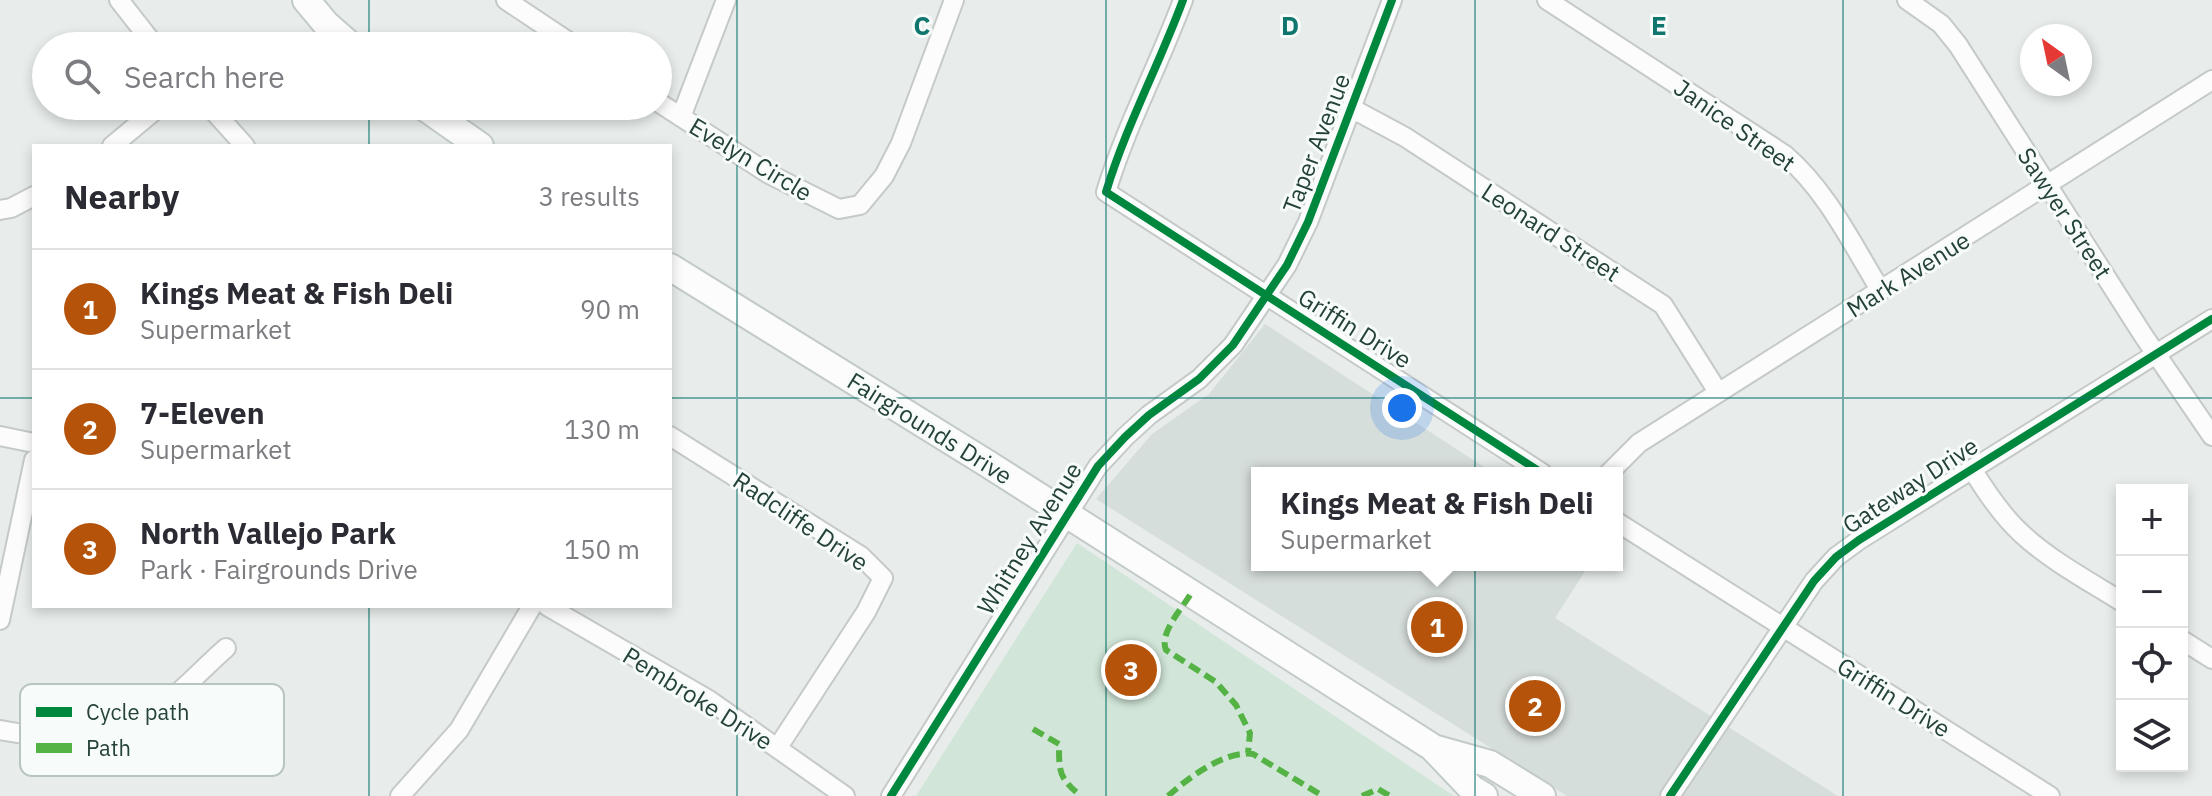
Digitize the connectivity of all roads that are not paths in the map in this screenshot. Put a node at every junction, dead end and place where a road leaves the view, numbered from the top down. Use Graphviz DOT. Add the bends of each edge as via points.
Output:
graph roads {
  1 [pos="119,0"];
  2 [pos="306,0"];
  3 [pos="506,0"];
  4 [pos="726,0"];
  5 [pos="954,0"];
  6 [pos="1183,0"];
  7 [pos="1392,0"];
  8 [pos="1547,0"];
  9 [pos="1907,0"];
  10 [pos="144,32"];
  11 [pos="335,32"];
  12 [pos="554,32"];
  13 [pos="2212,80"];
  14 [pos="1351,108"];
  15 [pos="672,111"];
  16 [pos="681,117"];
  17 [pos="143,120"];
  18 [pos="222,120"];
  19 [pos="443,120"];
  20 [pos="114,144"];
  21 [pos="243,144"];
  22 [pos="477,144"];
  23 [pos="2046,186"];
  24 [pos="32,197"];
  25 [pos="0,210"];
  26 [pos="672,268"];
  27 [pos="1881,291"];
  28 [pos="1265,295"];
  29 [pos="2212,319"];
  30 [pos="2155,354"];
  31 [pos="1718,392"];
  32 [pos="0,436"];
  33 [pos="2212,436"];
  34 [pos="672,437"];
  35 [pos="32,443"];
  36 [pos="1533,467"];
  37 [pos="1615,467"];
  38 [pos="32,469"];
  39 [pos="1972,469"];
  40 [pos="1068,516"];
  41 [pos="1623,526"];
  42 [pos="2116,598"];
  43 [pos="531,608"];
  44 [pos="550,608"];
  45 [pos="0,620"];
  46 [pos="1782,627"];
  47 [pos="2188,644"];
  48 [pos="226,648"];
  49 [pos="2212,659"];
  50 [pos="186,684"];
  51 [pos="0,730"];
  52 [pos="20,734"];
  53 [pos="778,747"];
  54 [pos="1432,747"];
  55 [pos="400,796"];
  56 [pos="845,796"];
  57 [pos="891,796"];
  58 [pos="1484,796"];
  59 [pos="1542,796"];
  60 [pos="1670,796"];
  61 [pos="2050,796"];
  1 -- 10 [label="street"];
  2 -- 11 [label="main road"];
  3 -- 12 [label="street"];
  4 -- 16 [label="street"];
  5 -- 16 [label="street, Evelyn Circle" via="901,143 884,176 860,205 839,209 769,174"];
  6 -- 28 [label="street, Griffin Drive" via="1106,192"];
  7 -- 14 [label="street, Taper Avenue"];
  8 -- 27 [label="street, Janice Street" via="1791,160 1828,204"];
  9 -- 23 [label="street, Sawyer Street" via="1950,35"];
  13 -- 23 [label="street, Mark Avenue"];
  14 -- 28 [label="street, Taper Avenue" via="1308,222"];
  14 -- 31 [label="street, Leonard Street" via="1405,137 1663,305"];
  15 -- 16 [label="street, Evelyn Circle"];
  17 -- 20 [label="street"];
  18 -- 21 [label="street"];
  19 -- 22 [label="main road"];
  23 -- 27 [label="street, Mark Avenue"];
  23 -- 30 [label="street, Sawyer Street"];
  24 -- 25 [label="street"];
  26 -- 40 [label="main road, Fairgrounds Drive"];
  27 -- 31 [label="street, Mark Avenue"];
  28 -- 36 [label="street, Griffin Drive"];
  28 -- 40 [label="street, Whitney Avenue" via="1233,345 1208,371 1149,415 1098,466"];
  29 -- 30 [label="street, Gateway Drive"];
  30 -- 33 [label="street, Sawyer Street"];
  30 -- 39 [label="street, Gateway Drive"];
  31 -- 37 [label="street, Mark Avenue" via="1639,443"];
  32 -- 35 [label="street"];
  34 -- 53 [label="street, Radcliffe Drive" via="861,556 883,578"];
  38 -- 45 [label="street"];
  39 -- 42 [label="street" via="2022,534"];
  39 -- 46 [label="street, Gateway Drive" via="1836,557"];
  40 -- 54 [label="main road, Fairgrounds Drive"];
  40 -- 57 [label="street, Whitney Avenue"];
  41 -- 46 [label="street, Griffin Drive"];
  43 -- 55 [label="street" via="459,730"];
  44 -- 53 [label="street, Pembroke Drive" via="709,700"];
  46 -- 60 [label="street, Gateway Drive"];
  46 -- 61 [label="street, Griffin Drive"];
  47 -- 49 [label="street"];
  48 -- 50 [label="street"];
  51 -- 52 [label="street"];
  53 -- 56 [label="street, Pembroke Drive"];
  54 -- 58 [label="main road, Fairgrounds Drive"];
  54 -- 59 [label="main road, Fairgrounds Drive" via="1490,764"];
}
